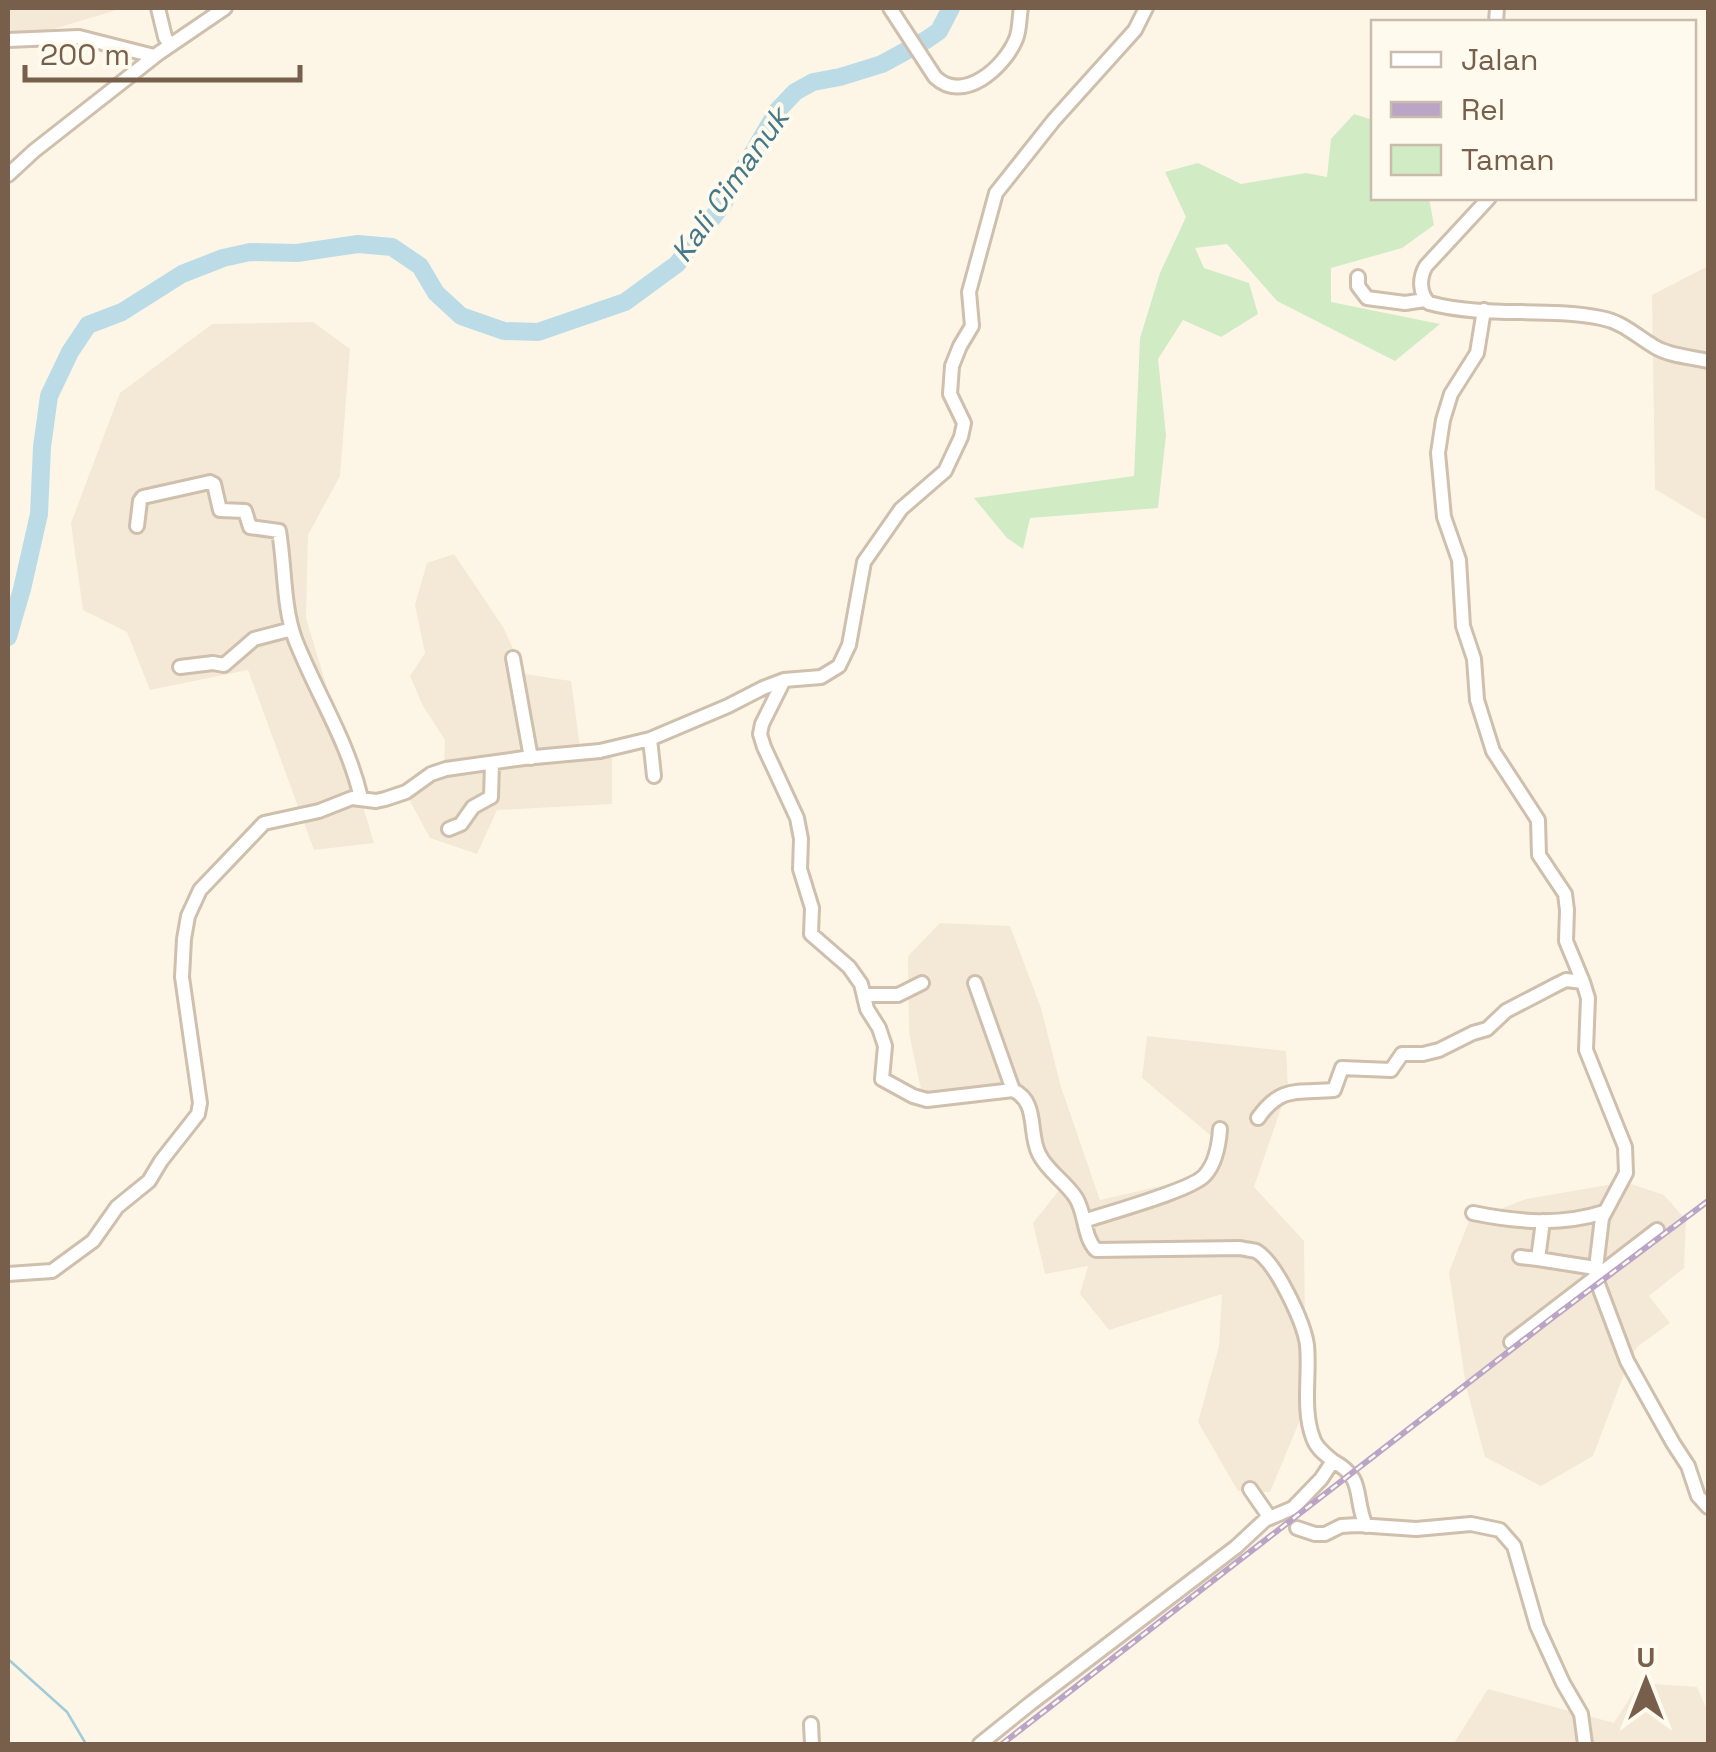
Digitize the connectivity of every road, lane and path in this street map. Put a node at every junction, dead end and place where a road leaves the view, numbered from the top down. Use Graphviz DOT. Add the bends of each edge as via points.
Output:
graph roads {
  1 [pos="158,8"];
  2 [pos="225,8"];
  3 [pos="890,8"];
  4 [pos="1021,8"];
  5 [pos="1146,8"];
  6 [pos="8,40"];
  7 [pos="163,50"];
  8 [pos="8,175"];
  9 [pos="1487,200"];
  10 [pos="1358,276"];
  11 [pos="1437,304"];
  12 [pos="1484,310"];
  13 [pos="1708,361"];
  14 [pos="137,526"];
  15 [pos="292,628"];
  16 [pos="513,658"];
  17 [pos="180,666"];
  18 [pos="784,680"];
  19 [pos="650,739"];
  20 [pos="531,758"];
  21 [pos="492,763"];
  22 [pos="654,776"];
  23 [pos="361,798"];
  24 [pos="449,829"];
  25 [pos="1584,982"];
  26 [pos="922,983"];
  27 [pos="975,983"];
  28 [pos="864,995"];
  29 [pos="1013,1090"];
  30 [pos="1258,1118"];
  31 [pos="1220,1130"];
  32 [pos="1604,1212"];
  33 [pos="1473,1213"];
  34 [pos="1084,1220"];
  35 [pos="1544,1221"];
  36 [pos="1657,1230"];
  37 [pos="1520,1257"];
  38 [pos="1538,1259"];
  39 [pos="1595,1272"];
  40 [pos="8,1274"];
  41 [pos="1511,1342"];
  42 [pos="1333,1461"];
  43 [pos="1250,1489"];
  44 [pos="1708,1507"];
  45 [pos="1270,1518"];
  46 [pos="1366,1526"];
  47 [pos="1296,1528"];
  48 [pos="811,1724"];
  49 [pos="812,1744"];
  50 [pos="980,1744"];
  51 [pos="1585,1744"];
  1 -- 7 [label="street"];
  2 -- 7 [label="street"];
  3 -- 4 [label="street" via="935,77 960,87 1000,64 1018,31"];
  5 -- 18 [label="street" via="1135,30 996,193 969,292 972,326 952,366 950,394 964,423 951,463 890,522 864,562 839,666 821,677"];
  6 -- 7 [label="street" via="79,37"];
  7 -- 8 [label="street"];
  9 -- 11 [label="street" via="1430,258 1420,280"];
  10 -- 11 [label="street" via="1367,298"];
  11 -- 12 [label="street"];
  12 -- 13 [label="street" via="1613,321 1658,350"];
  12 -- 25 [label="street" via="1477,353 1442,420 1444,517 1459,560 1477,700 1496,757 1538,820 1539,855 1565,894 1566,942"];
  14 -- 15 [label="street" via="143,497 213,483 220,510 245,511 250,527 279,531"];
  15 -- 17 [label="street" via="254,639 224,665"];
  15 -- 23 [label="street"];
  16 -- 20 [label="street"];
  18 -- 19 [label="street"];
  18 -- 28 [label="street" via="760,734 797,818 811,934 849,967"];
  19 -- 20 [label="street"];
  19 -- 22 [label="street"];
  20 -- 21 [label="street"];
  21 -- 23 [label="street" via="436,772 385,800"];
  21 -- 24 [label="street" via="490,797"];
  23 -- 40 [label="street" via="264,823 200,890 188,916 182,965 198,1114 150,1181 117,1207 93,1241 52,1271"];
  25 -- 30 [label="street" via="1556,984 1487,1029 1439,1050 1402,1054 1391,1070 1342,1068 1336,1090 1282,1094"];
  25 -- 32 [label="street" via="1586,1050 1626,1160 1621,1186"];
  26 -- 28 [label="street" via="898,995"];
  27 -- 29 [label="street"];
  28 -- 29 [label="street" via="884,1039 884,1082 928,1100"];
  29 -- 34 [label="street" via="1029,1107 1039,1154 1074,1194"];
  31 -- 34 [label="street" via="1205,1176"];
  32 -- 35 [label="street"];
  32 -- 39 [label="street"];
  33 -- 35 [label="street"];
  34 -- 42 [label="street" via="1092,1246 1101,1251 1240,1248 1263,1257 1302,1327 1313,1438"];
  35 -- 38 [label="street"];
  36 -- 39 [label="street"];
  37 -- 38 [label="street"];
  38 -- 39 [label="street"];
  39 -- 41 [label="street"];
  39 -- 44 [label="street" via="1627,1360"];
  42 -- 45 [label="street" via="1293,1508"];
  42 -- 46 [label="street" via="1354,1477"];
  43 -- 45 [label="street"];
  45 -- 50 [label="street"];
  46 -- 47 [label="street" via="1325,1534"];
  46 -- 51 [label="street" via="1471,1524 1508,1537 1542,1638 1581,1714"];
  48 -- 49 [label="street"];
}
